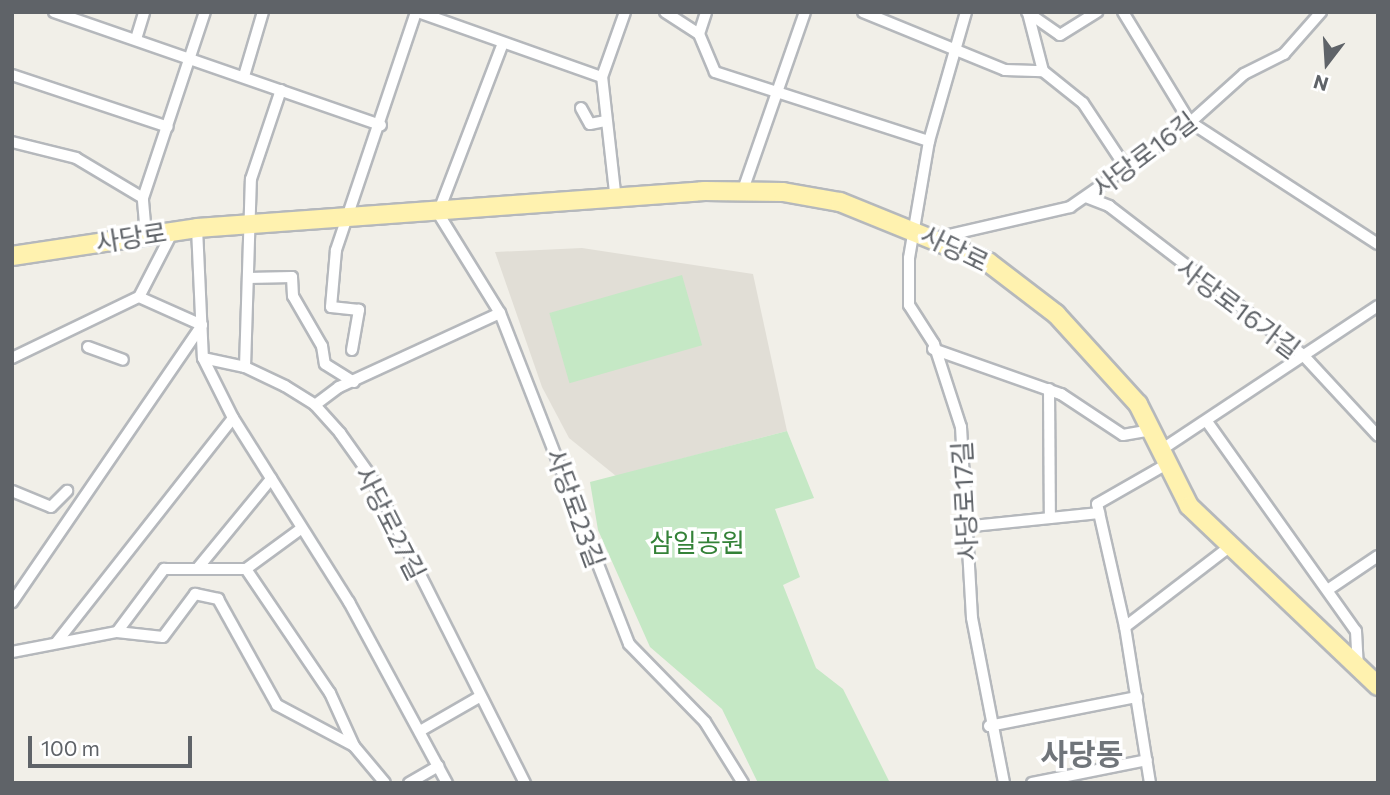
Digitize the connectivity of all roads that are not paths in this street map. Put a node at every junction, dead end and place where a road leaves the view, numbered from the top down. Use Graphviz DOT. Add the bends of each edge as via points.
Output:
graph roads {
  1 [pos="54,12"];
  2 [pos="144,12"];
  3 [pos="205,12"];
  4 [pos="263,12"];
  5 [pos="417,12"];
  6 [pos="625,12"];
  7 [pos="665,12"];
  8 [pos="706,12"];
  9 [pos="805,12"];
  10 [pos="863,12"];
  11 [pos="966,12"];
  12 [pos="1097,12"];
  13 [pos="1123,12"];
  14 [pos="1321,12"];
  15 [pos="1028,13"];
  16 [pos="699,34"];
  17 [pos="136,38"];
  18 [pos="503,43"];
  19 [pos="954,46"];
  20 [pos="189,62"];
  21 [pos="1043,71"];
  22 [pos="12,75"];
  23 [pos="244,76"];
  24 [pos="602,77"];
  25 [pos="779,89"];
  26 [pos="281,90"];
  27 [pos="582,107"];
  28 [pos="605,121"];
  29 [pos="1190,122"];
  30 [pos="381,125"];
  31 [pos="168,127"];
  32 [pos="929,141"];
  33 [pos="12,142"];
  34 [pos="1124,165"];
  35 [pos="743,190"];
  36 [pos="1086,197"];
  37 [pos="143,198"];
  38 [pos="616,201"];
  39 [pos="438,213"];
  40 [pos="348,218"];
  41 [pos="249,225"];
  42 [pos="197,228"];
  43 [pos="915,229"];
  44 [pos="173,231"];
  45 [pos="146,235"];
  46 [pos="936,238"];
  47 [pos="1378,244"];
  48 [pos="12,256"];
  49 [pos="248,278"];
  50 [pos="139,297"];
  51 [pos="1378,306"];
  52 [pos="500,313"];
  53 [pos="202,325"];
  54 [pos="88,347"];
  55 [pos="933,349"];
  56 [pos="352,350"];
  57 [pos="1303,355"];
  58 [pos="12,358"];
  59 [pos="203,358"];
  60 [pos="123,360"];
  61 [pos="245,367"];
  62 [pos="354,382"];
  63 [pos="1049,389"];
  64 [pos="315,405"];
  65 [pos="233,418"];
  66 [pos="1208,422"];
  67 [pos="1152,430"];
  68 [pos="1378,436"];
  69 [pos="1163,458"];
  70 [pos="271,480"];
  71 [pos="12,491"];
  72 [pos="68,491"];
  73 [pos="1099,513"];
  74 [pos="1050,518"];
  75 [pos="963,527"];
  76 [pos="302,528"];
  77 [pos="1228,548"];
  78 [pos="1378,556"];
  79 [pos="197,569"];
  80 [pos="246,569"];
  81 [pos="1329,589"];
  82 [pos="12,602"];
  83 [pos="1125,627"];
  84 [pos="117,632"];
  85 [pos="56,643"];
  86 [pos="12,652"];
  87 [pos="1358,668"];
  88 [pos="1378,686"];
  89 [pos="481,696"];
  90 [pos="1137,697"];
  91 [pos="989,726"];
  92 [pos="420,731"];
  93 [pos="354,746"];
  94 [pos="1147,760"];
  95 [pos="438,766"];
  96 [pos="385,783"];
  97 [pos="409,783"];
  98 [pos="447,783"];
  99 [pos="525,783"];
  100 [pos="743,783"];
  101 [pos="1004,783"];
  102 [pos="1032,783"];
  103 [pos="1150,783"];
  1 -- 17 [label="street"];
  2 -- 17 [label="street"];
  3 -- 20 [label="street"];
  4 -- 23 [label="street"];
  5 -- 18 [label="street"];
  5 -- 30 [label="street"];
  6 -- 24 [label="street"];
  7 -- 16 [label="street"];
  8 -- 16 [label="street"];
  9 -- 25 [label="street"];
  10 -- 19 [label="street"];
  11 -- 19 [label="street, 사당로17길"];
  12 -- 15 [label="street" via="1060,34"];
  13 -- 29 [label="street"];
  14 -- 29 [label="street, 사당로16길" via="1284,54 1244,74"];
  15 -- 21 [label="street"];
  16 -- 25 [label="street" via="715,72"];
  17 -- 20 [label="street"];
  18 -- 24 [label="street"];
  18 -- 39 [label="street"];
  19 -- 21 [label="street" via="1005,70"];
  19 -- 32 [label="street, 사당로17길"];
  20 -- 23 [label="street"];
  20 -- 31 [label="street"];
  21 -- 34 [label="street" via="1083,103"];
  22 -- 31 [label="street"];
  23 -- 26 [label="street"];
  24 -- 28 [label="street"];
  25 -- 32 [label="street"];
  25 -- 35 [label="street"];
  26 -- 30 [label="street"];
  26 -- 41 [label="street" via="251,179"];
  27 -- 28 [label="street" via="590,124"];
  28 -- 38 [label="street"];
  29 -- 34 [label="street, 사당로16길"];
  29 -- 47 [label="street"];
  30 -- 40 [label="street"];
  31 -- 37 [label="street"];
  32 -- 43 [label="street, 사당로17길"];
  33 -- 37 [label="street" via="76,158"];
  34 -- 36 [label="street, 사당로16길"];
  35 -- 38 [label="main road, 사당로"];
  35 -- 43 [label="main road, 사당로" via="830,200"];
  36 -- 46 [label="street, 사당로16길" via="1013,224"];
  36 -- 57 [label="street, 사당로16가길" via="1109,206"];
  37 -- 45 [label="street"];
  38 -- 39 [label="main road, 사당로"];
  39 -- 40 [label="main road, 사당로"];
  39 -- 52 [label="street, 사당로23길"];
  40 -- 41 [label="main road, 사당로"];
  40 -- 56 [label="street" via="336,250 331,307 359,310"];
  41 -- 42 [label="main road, 사당로"];
  41 -- 49 [label="street"];
  42 -- 44 [label="main road, 사당로"];
  42 -- 53 [label="street"];
  43 -- 46 [label="main road, 사당로"];
  43 -- 55 [label="street, 사당로17길" via="909,305"];
  44 -- 45 [label="main road, 사당로"];
  44 -- 50 [label="street"];
  45 -- 48 [label="main road, 사당로"];
  46 -- 67 [label="main road, 사당로" via="988,262 1056,314 1123,385"];
  49 -- 61 [label="street"];
  49 -- 62 [label="street" via="292,277 293,296 322,346 325,364"];
  50 -- 53 [label="street"];
  50 -- 58 [label="street"];
  51 -- 57 [label="street"];
  52 -- 62 [label="street"];
  52 -- 100 [label="street, 사당로23길" via="629,644 705,722"];
  53 -- 59 [label="street"];
  53 -- 82 [label="street"];
  54 -- 60 [label="street"];
  55 -- 63 [label="street"];
  55 -- 75 [label="street, 사당로17길" via="961,427"];
  57 -- 66 [label="street"];
  57 -- 68 [label="street, 사당로16가길"];
  59 -- 61 [label="street, 사당로27길"];
  59 -- 65 [label="street"];
  61 -- 64 [label="street, 사당로27길"];
  62 -- 64 [label="street"];
  63 -- 67 [label="street" via="1124,435"];
  63 -- 74 [label="street"];
  64 -- 89 [label="street, 사당로27길" via="370,475"];
  65 -- 70 [label="street"];
  65 -- 85 [label="street"];
  66 -- 69 [label="street"];
  66 -- 81 [label="street" via="1261,505"];
  67 -- 69 [label="main road, 사당로"];
  69 -- 73 [label="street" via="1097,505"];
  69 -- 77 [label="main road, 사당로" via="1189,506"];
  70 -- 76 [label="street"];
  70 -- 79 [label="street"];
  71 -- 72 [label="street" via="51,507"];
  73 -- 74 [label="street"];
  73 -- 83 [label="street"];
  74 -- 75 [label="street"];
  75 -- 91 [label="street, 사당로17길"];
  76 -- 80 [label="street"];
  76 -- 92 [label="street"];
  77 -- 83 [label="street"];
  77 -- 87 [label="main road, 사당로"];
  78 -- 81 [label="street"];
  79 -- 80 [label="street"];
  79 -- 84 [label="street" via="164,569"];
  80 -- 93 [label="street" via="330,693"];
  81 -- 87 [label="street" via="1356,631"];
  83 -- 90 [label="street"];
  84 -- 85 [label="street"];
  84 -- 93 [label="street" via="163,637 195,594 218,599 277,705"];
  85 -- 86 [label="street"];
  87 -- 88 [label="main road, 사당로"];
  89 -- 92 [label="street"];
  89 -- 99 [label="street, 사당로27길"];
  90 -- 91 [label="street"];
  90 -- 94 [label="street"];
  91 -- 101 [label="street, 사당로17길"];
  92 -- 95 [label="street"];
  93 -- 96 [label="street"];
  94 -- 102 [label="street"];
  94 -- 103 [label="street"];
  95 -- 97 [label="street"];
  95 -- 98 [label="street"];
}
